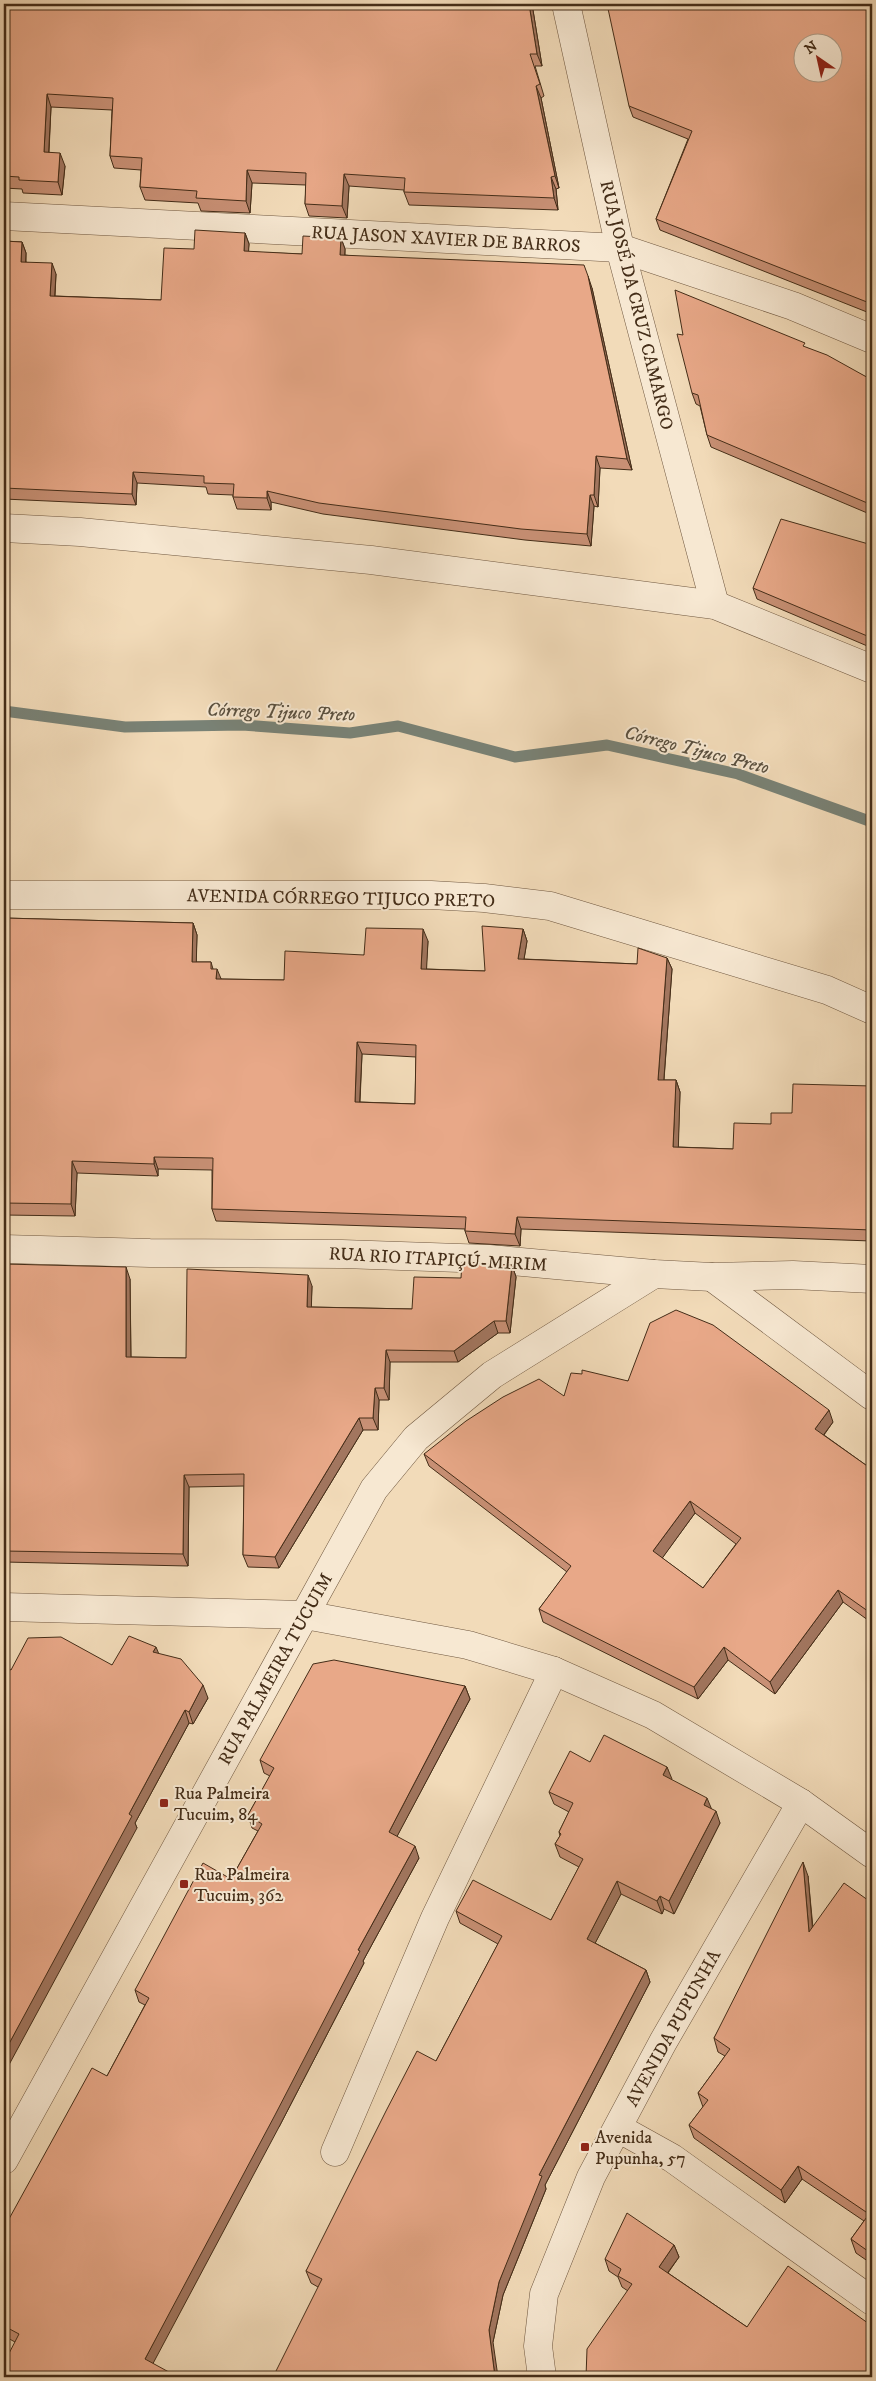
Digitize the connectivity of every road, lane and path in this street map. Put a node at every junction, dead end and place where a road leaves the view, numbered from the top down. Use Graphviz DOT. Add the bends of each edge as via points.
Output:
graph roads {
  1 [pos="566,4"];
  2 [pos="4,216"];
  3 [pos="620,248"];
  4 [pos="872,339"];
  5 [pos="4,528"];
  6 [pos="715,605"];
  7 [pos="872,669"];
  8 [pos="4,895"];
  9 [pos="872,1010"];
  10 [pos="4,1250"];
  11 [pos="654,1274"];
  12 [pos="712,1277"];
  13 [pos="872,1279"];
  14 [pos="872,1396"];
  15 [pos="4,1608"];
  16 [pos="304,1615"];
  17 [pos="554,1671"];
  18 [pos="801,1803"];
  19 [pos="872,1854"];
  20 [pos="618,2128"];
  21 [pos="335,2152"];
  22 [pos="4,2160"];
  23 [pos="872,2301"];
  24 [pos="542,2377"];
  1 -- 3 [label="street, RUA JOSÉ DA CRUZ CAMARGO"];
  2 -- 3 [label="street, RUA JASON XAVIER DE BARROS"];
  3 -- 4 [label="street, RUA JASON XAVIER DE BARROS" via="793,306"];
  3 -- 6 [label="street, RUA JOSÉ DA CRUZ CAMARGO"];
  5 -- 6 [label="street" via="80,532 371,560"];
  6 -- 7 [label="street"];
  8 -- 9 [label="street, AVENIDA CÓRREGO TIJUCO PRETO" via="431,895 550,906 826,990"];
  10 -- 11 [label="street, RUA RIO ITAPIÇÚ-MIRIM" via="470,1258"];
  11 -- 12 [label="street, RUA RIO ITAPIÇÚ-MIRIM"];
  11 -- 16 [label="street, RUA PALMEIRA TUCUIM" via="492,1375 416,1438 374,1489"];
  12 -- 13 [label="street, RUA RIO ITAPIÇÚ-MIRIM" via="793,1275"];
  12 -- 14 [label="street"];
  15 -- 16 [label="street"];
  16 -- 17 [label="street" via="468,1645"];
  16 -- 22 [label="street, RUA PALMEIRA TUCUIM"];
  17 -- 18 [label="street" via="653,1715"];
  17 -- 21 [label="street" via="435,1918"];
  18 -- 19 [label="street"];
  18 -- 20 [label="street, AVENIDA PUPUNHA" via="663,2042"];
  20 -- 23 [label="street" via="672,2158"];
  20 -- 24 [label="street, AVENIDA PUPUNHA" via="591,2177 544,2294 538,2346"];
}
